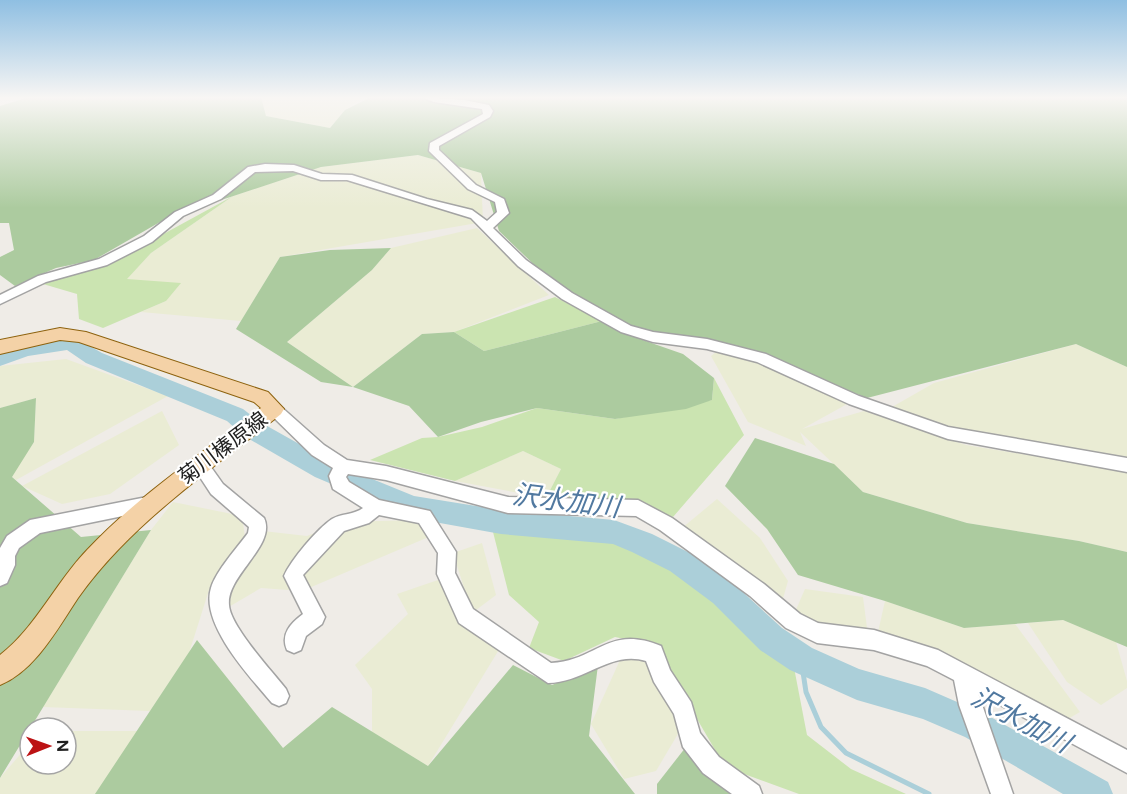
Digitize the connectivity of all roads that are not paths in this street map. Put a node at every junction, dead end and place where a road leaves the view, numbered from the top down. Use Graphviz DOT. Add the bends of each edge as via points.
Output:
graph roads {
  1 [pos="455,134"];
  2 [pos="487,227"];
  3 [pos="0,300"];
  4 [pos="0,347"];
  5 [pos="274,409"];
  6 [pos="200,465"];
  7 [pos="1127,465"];
  8 [pos="344,466"];
  9 [pos="152,503"];
  10 [pos="376,507"];
  11 [pos="0,577"];
  12 [pos="294,643"];
  13 [pos="0,672"];
  14 [pos="963,675"];
  15 [pos="279,696"];
  16 [pos="1127,762"];
  17 [pos="751,794"];
  18 [pos="1002,794"];
  1 -- 2 [label="street" via="434,145 434,151 472,187 500,201 503,213"];
  2 -- 3 [label="street" via="468,212 348,177 321,177 294,168 265,167 252,170 233,186 179,214 148,239 103,262 42,279"];
  2 -- 7 [label="street" via="522,263 567,296 626,329 760,358 854,400 948,433"];
  4 -- 5 [label="main road, 菊川榛原線" via="60,334 80,336 261,397"];
  5 -- 6 [label="main road, 菊川榛原線"];
  5 -- 8 [label="street" via="318,450"];
  6 -- 9 [label="main road, 菊川榛原線"];
  6 -- 15 [label="street" via="217,489 258,524 256,536 220,589 219,609 241,650"];
  8 -- 10 [label="street" via="337,476 339,484"];
  8 -- 14 [label="street" via="508,505 638,508 757,590 793,621 817,633 874,640 932,657"];
  9 -- 11 [label="street" via="36,526 13,542"];
  9 -- 13 [label="main road, 菊川榛原線" via="94,559 26,646"];
  10 -- 12 [label="street" via="363,518 338,525 297,567 293,576 315,617 297,630"];
  10 -- 17 [label="street" via="424,516 447,552 446,574 466,616 548,673 564,674 615,648 640,647 654,653 661,675 683,710 691,739 711,765"];
  14 -- 16 [label="street"];
  14 -- 18 [label="street" via="969,705"];
}
